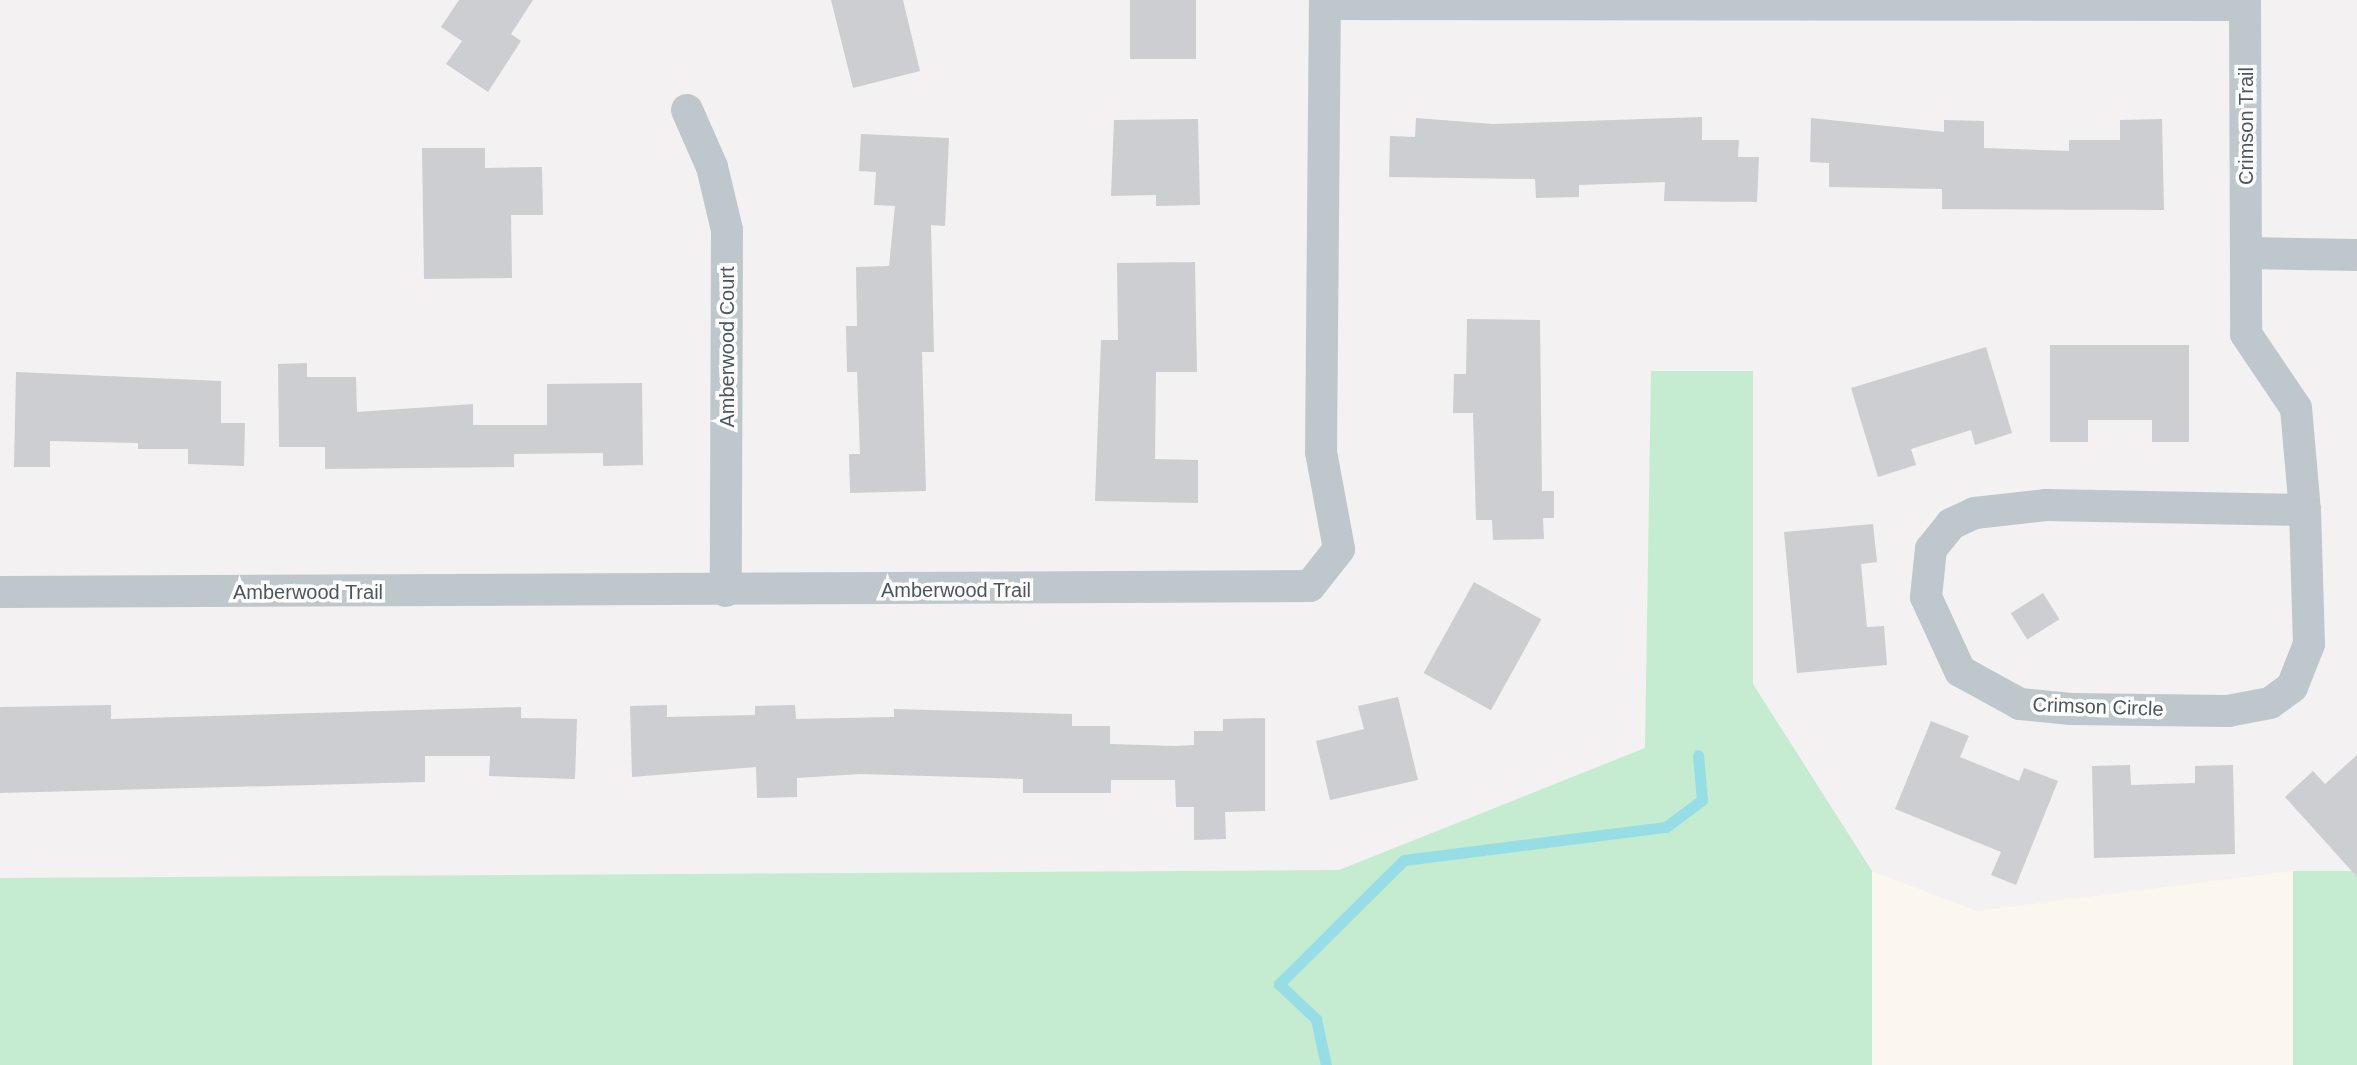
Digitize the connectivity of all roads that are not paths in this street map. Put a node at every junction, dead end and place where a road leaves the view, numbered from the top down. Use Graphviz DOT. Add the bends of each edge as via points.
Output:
graph roads {
  1 [pos="1325,2"];
  2 [pos="2245,2"];
  3 [pos="687,110"];
  4 [pos="2247,253"];
  5 [pos="2357,255"];
  6 [pos="2305,510"];
  7 [pos="726,591"];
  8 [pos="0,592"];
  1 -- 2 [label="street"];
  1 -- 7 [label="street, Amberwood Trail" via="1321,452 1339,549 1320,581 1294,591"];
  2 -- 4 [label="street, Crimson Trail"];
  3 -- 7 [label="street, Amberwood Court" via="712,167 727,230"];
  4 -- 5 [label="street"];
  4 -- 6 [label="street, Crimson Circle" via="2246,334 2296,408"];
  6 -- 6 [label="street, Crimson Circle" via="2309,644 2305,666 2270,703 2228,711 2020,704 1960,671 1932,622 1924,574 1931,549 1951,524 1975,513 2046,505"];
  7 -- 8 [label="street, Amberwood Trail"];
}
